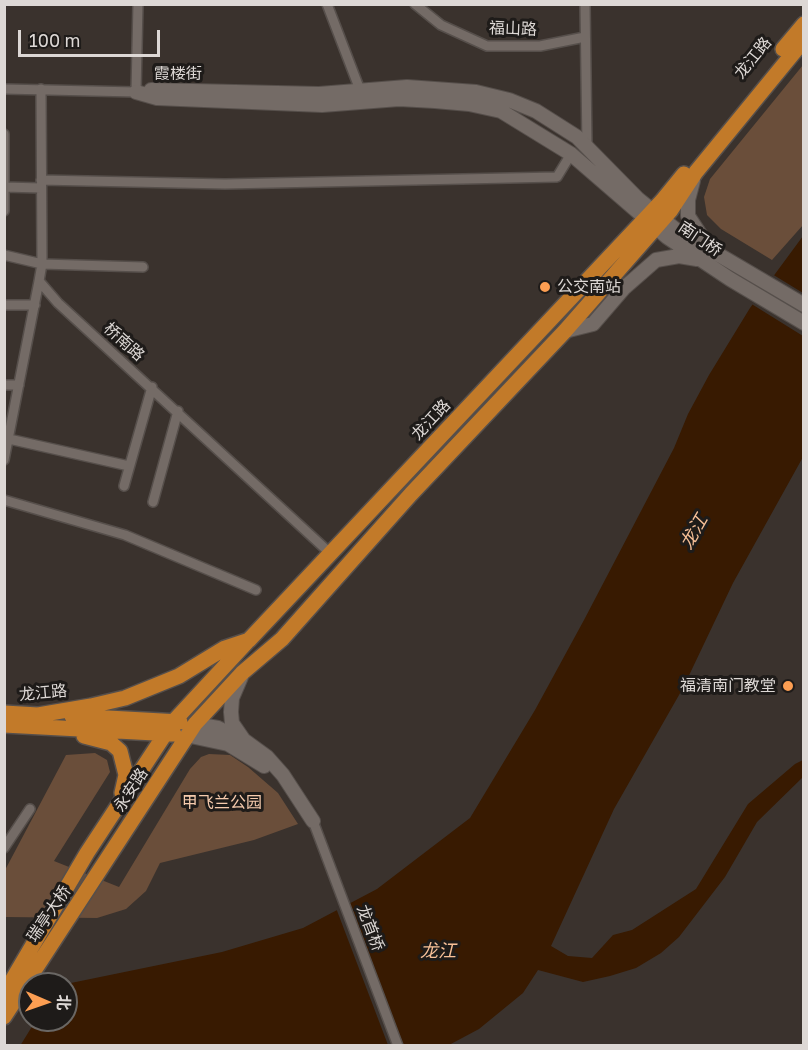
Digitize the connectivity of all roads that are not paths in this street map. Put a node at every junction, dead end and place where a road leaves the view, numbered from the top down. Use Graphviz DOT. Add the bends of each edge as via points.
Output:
graph roads {
  1 [pos="138,4"];
  2 [pos="327,4"];
  3 [pos="415,4"];
  4 [pos="587,5"];
  5 [pos="804,24"];
  6 [pos="585,37"];
  7 [pos="804,40"];
  8 [pos="4,89"];
  9 [pos="41,89"];
  10 [pos="360,90"];
  11 [pos="136,92"];
  12 [pos="4,134"];
  13 [pos="587,147"];
  14 [pos="571,154"];
  15 [pos="696,172"];
  16 [pos="41,184"];
  17 [pos="5,187"];
  18 [pos="4,211"];
  19 [pos="653,219"];
  20 [pos="712,252"];
  21 [pos="4,255"];
  22 [pos="699,259"];
  23 [pos="42,264"];
  24 [pos="143,267"];
  25 [pos="39,280"];
  26 [pos="4,305"];
  27 [pos="35,305"];
  28 [pos="804,305"];
  29 [pos="804,323"];
  30 [pos="565,331"];
  31 [pos="4,385"];
  32 [pos="19,385"];
  33 [pos="152,387"];
  34 [pos="178,411"];
  35 [pos="9,439"];
  36 [pos="4,460"];
  37 [pos="129,466"];
  38 [pos="124,486"];
  39 [pos="4,500"];
  40 [pos="153,502"];
  41 [pos="330,554"];
  42 [pos="256,590"];
  43 [pos="249,640"];
  44 [pos="242,673"];
  45 [pos="4,714"];
  46 [pos="38,715"];
  47 [pos="4,725"];
  48 [pos="58,727"];
  49 [pos="169,727"];
  50 [pos="191,730"];
  51 [pos="245,741"];
  52 [pos="119,805"];
  53 [pos="30,809"];
  54 [pos="310,822"];
  55 [pos="4,848"];
  56 [pos="87,853"];
  57 [pos="105,863"];
  58 [pos="4,994"];
  59 [pos="4,1017"];
  60 [pos="393,1046"];
  61 [pos="398,1046"];
  1 -- 11 [label="street"];
  2 -- 10 [label="street"];
  3 -- 6 [label="street, 福山路" via="441,24 487,46 540,46"];
  4 -- 6 [label="street"];
  5 -- 19 [label="main road, 龙江路"];
  6 -- 13 [label="street"];
  7 -- 15 [label="main road, 龙江路"];
  8 -- 9 [label="street"];
  9 -- 11 [label="street"];
  9 -- 16 [label="street"];
  10 -- 11 [label="street, 霞楼街" via="319,94 157,89"];
  10 -- 13 [label="street, 霞楼街" via="443,89 509,100 536,111"];
  11 -- 14 [label="street, 霞楼街" via="157,98 322,105 399,99 469,104 501,111"];
  12 -- 17 [label="street"];
  13 -- 19 [label="street, 霞楼街"];
  14 -- 16 [label="street" via="557,177"];
  14 -- 19 [label="street, 霞楼街"];
  15 -- 19 [label="main road, 龙江路"];
  15 -- 20 [label="street" via="688,216"];
  16 -- 17 [label="street"];
  16 -- 23 [label="street"];
  17 -- 18 [label="street"];
  19 -- 20 [label="street, 南门桥"];
  19 -- 22 [label="street, 南门桥"];
  19 -- 30 [label="main road, 龙江路"];
  19 -- 41 [label="main road, 龙江路"];
  20 -- 28 [label="street, 南门桥"];
  21 -- 23 [label="street"];
  22 -- 29 [label="street, 南门桥"];
  22 -- 30 [label="street" via="679,256 656,260 624,288 593,324"];
  23 -- 24 [label="street"];
  23 -- 25 [label="street"];
  25 -- 27 [label="street"];
  25 -- 33 [label="street, 桥南路" via="58,303"];
  26 -- 27 [label="street"];
  27 -- 32 [label="street"];
  30 -- 44 [label="main road, 龙江路" via="411,494 282,639"];
  31 -- 32 [label="street"];
  32 -- 35 [label="street"];
  33 -- 34 [label="street, 桥南路"];
  33 -- 37 [label="street"];
  34 -- 40 [label="street"];
  34 -- 41 [label="street, 桥南路"];
  35 -- 36 [label="street"];
  35 -- 37 [label="street"];
  37 -- 38 [label="street"];
  39 -- 42 [label="street" via="124,535"];
  41 -- 43 [label="main road, 龙江路"];
  43 -- 46 [label="main road, 龙江路" via="125,698"];
  43 -- 49 [label="main road, 永安路"];
  44 -- 50 [label="main road, 永安路"];
  44 -- 51 [label="street" via="231,712 232,723"];
  45 -- 46 [label="main road, 龙江路"];
  46 -- 49 [label="main road"];
  47 -- 48 [label="main road, 龙江路"];
  48 -- 49 [label="main road, 龙江路"];
  48 -- 52 [label="main road" via="76,735 96,737 120,751 126,775"];
  49 -- 50 [label="main road"];
  49 -- 52 [label="main road, 永安路"];
  50 -- 51 [label="street" via="218,728"];
  50 -- 54 [label="street" via="228,744 261,764"];
  50 -- 57 [label="main road, 永安路"];
  51 -- 54 [label="street" via="283,775"];
  52 -- 56 [label="main road, 永安路"];
  53 -- 55 [label="street"];
  54 -- 60 [label="street, 龙首桥"];
  54 -- 61 [label="street, 龙首桥"];
  56 -- 58 [label="main road, 瑞亭大桥"];
  57 -- 59 [label="main road, 瑞亭大桥"];
}
